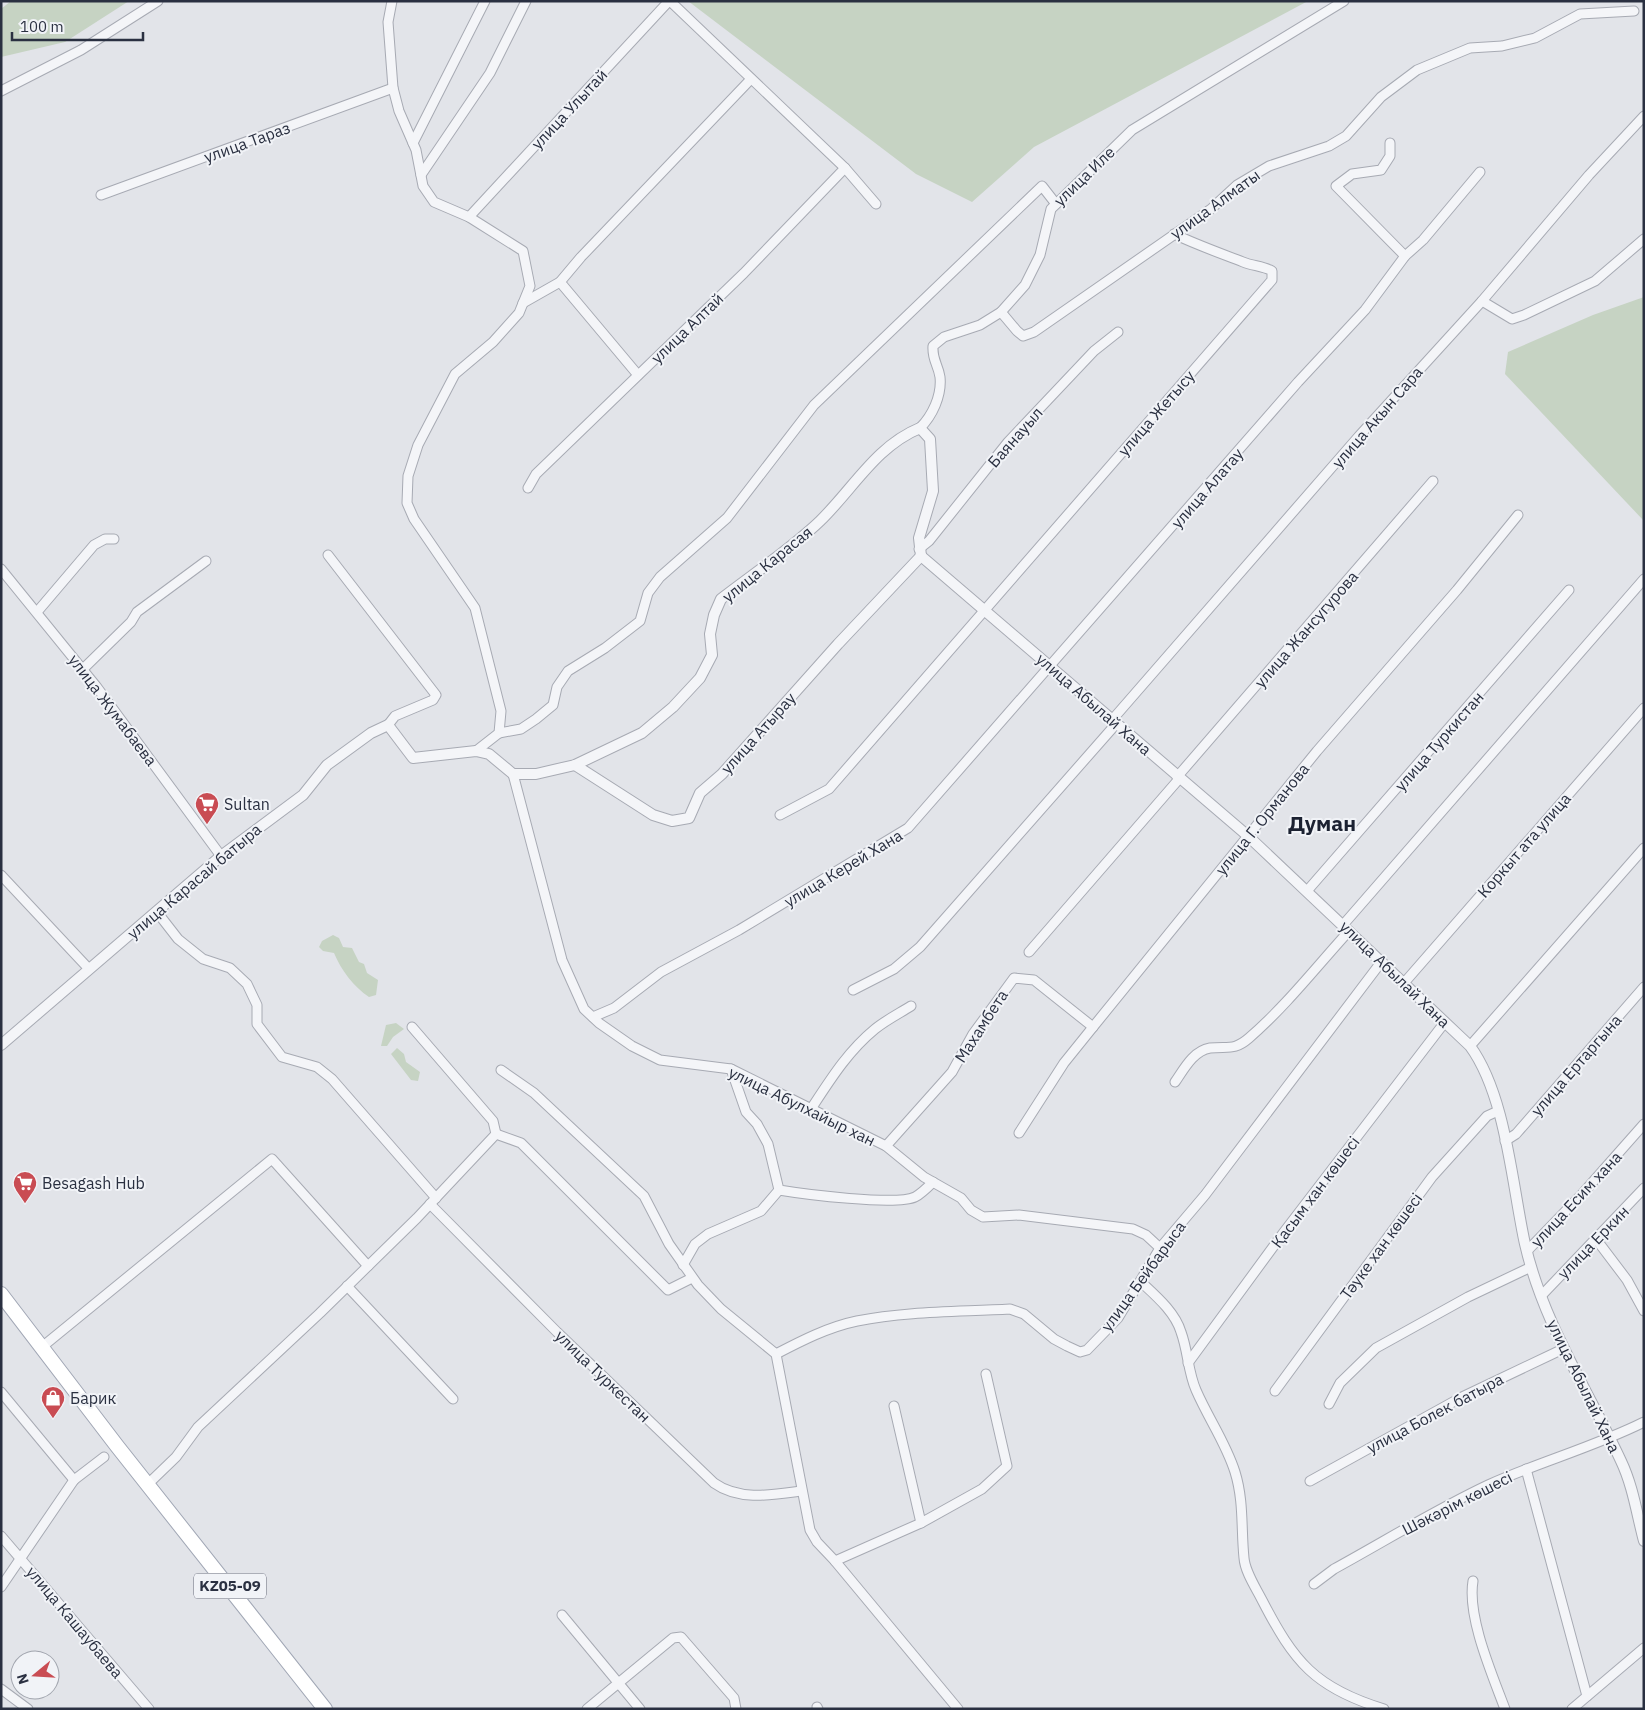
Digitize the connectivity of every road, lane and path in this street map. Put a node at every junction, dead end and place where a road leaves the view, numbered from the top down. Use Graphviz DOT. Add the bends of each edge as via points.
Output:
graph roads {
  1 [pos="158,1"];
  2 [pos="392,1"];
  3 [pos="485,1"];
  4 [pos="526,1"];
  5 [pos="669,1"];
  6 [pos="1344,1"];
  7 [pos="1634,12"];
  8 [pos="751,79"];
  9 [pos="393,88"];
  10 [pos="1,91"];
  11 [pos="1644,116"];
  12 [pos="413,143"];
  13 [pos="1390,143"];
  14 [pos="845,168"];
  15 [pos="1480,172"];
  16 [pos="421,175"];
  17 [pos="101,195"];
  18 [pos="876,204"];
  19 [pos="1056,204"];
  20 [pos="469,217"];
  21 [pos="1174,234"];
  22 [pos="1644,239"];
  23 [pos="1405,256"];
  24 [pos="560,282"];
  25 [pos="1482,301"];
  26 [pos="524,303"];
  27 [pos="1002,312"];
  28 [pos="1118,332"];
  29 [pos="638,375"];
  30 [pos="920,428"];
  31 [pos="1434,481"];
  32 [pos="528,488"];
  33 [pos="1518,516"];
  34 [pos="114,539"];
  35 [pos="920,553"];
  36 [pos="328,556"];
  37 [pos="206,561"];
  38 [pos="1,568"];
  39 [pos="1644,579"];
  40 [pos="1569,590"];
  41 [pos="985,609"];
  42 [pos="37,612"];
  43 [pos="1051,667"];
  44 [pos="83,670"];
  45 [pos="1644,708"];
  46 [pos="1114,722"];
  47 [pos="388,725"];
  48 [pos="499,733"];
  49 [pos="476,752"];
  50 [pos="575,765"];
  51 [pos="513,774"];
  52 [pos="1178,778"];
  53 [pos="780,815"];
  54 [pos="1248,836"];
  55 [pos="1644,848"];
  56 [pos="221,856"];
  57 [pos="1,875"];
  58 [pos="1307,891"];
  59 [pos="157,912"];
  60 [pos="1346,928"];
  61 [pos="1030,952"];
  62 [pos="1382,961"];
  63 [pos="89,969"];
  64 [pos="1404,983"];
  65 [pos="1644,987"];
  66 [pos="853,990"];
  67 [pos="912,1006"];
  68 [pos="593,1017"];
  69 [pos="1445,1022"];
  70 [pos="412,1027"];
  71 [pos="1093,1027"];
  72 [pos="1,1045"];
  73 [pos="1470,1046"];
  74 [pos="731,1068"];
  75 [pos="501,1070"];
  76 [pos="1176,1082"];
  77 [pos="811,1109"];
  78 [pos="1498,1111"];
  79 [pos="1644,1124"];
  80 [pos="1019,1133"];
  81 [pos="496,1134"];
  82 [pos="1506,1141"];
  83 [pos="886,1146"];
  84 [pos="933,1182"];
  85 [pos="1644,1188"];
  86 [pos="778,1190"];
  87 [pos="433,1201"];
  88 [pos="1596,1239"];
  89 [pos="1160,1248"];
  90 [pos="1527,1251"];
  91 [pos="683,1265"];
  92 [pos="368,1266"];
  93 [pos="1531,1267"];
  94 [pos="692,1278"];
  95 [pos="1142,1282"];
  96 [pos="347,1286"];
  97 [pos="1,1294"];
  98 [pos="1542,1295"];
  99 [pos="1644,1311"];
  100 [pos="42,1347"];
  101 [pos="1563,1349"];
  102 [pos="776,1354"];
  103 [pos="1188,1363"];
  104 [pos="986,1374"];
  105 [pos="1275,1391"];
  106 [pos="1,1392"];
  107 [pos="453,1399"];
  108 [pos="1328,1404"];
  109 [pos="894,1406"];
  110 [pos="1644,1422"];
  111 [pos="1609,1439"];
  112 [pos="104,1457"];
  113 [pos="1526,1469"];
  114 [pos="74,1480"];
  115 [pos="1310,1481"];
  116 [pos="148,1484"];
  117 [pos="801,1491"];
  118 [pos="921,1523"];
  119 [pos="1,1536"];
  120 [pos="1644,1541"];
  121 [pos="22,1559"];
  122 [pos="835,1561"];
  123 [pos="1473,1581"];
  124 [pos="1314,1584"];
  125 [pos="1,1587"];
  126 [pos="562,1615"];
  127 [pos="1644,1648"];
  128 [pos="618,1683"];
  129 [pos="1,1689"];
  130 [pos="1587,1696"];
  131 [pos="28,1709"];
  132 [pos="149,1709"];
  133 [pos="325,1709"];
  134 [pos="587,1709"];
  135 [pos="640,1709"];
  136 [pos="736,1709"];
  137 [pos="958,1709"];
  138 [pos="1384,1709"];
  139 [pos="1504,1709"];
  140 [pos="1572,1709"];
  1 -- 10 [label="street" via="81,50"];
  2 -- 9 [label="street" via="388,22"];
  3 -- 12 [label="street"];
  4 -- 16 [label="street" via="490,73"];
  5 -- 8 [label="street"];
  5 -- 20 [label="street, улица Улытай"];
  6 -- 19 [label="street, улица Иле" via="1132,130"];
  7 -- 21 [label="street, улица Алматы" via="1580,14 1535,38 1502,46 1470,48 1417,70 1381,97 1346,136 1329,146 1269,166 1237,185 1210,210"];
  8 -- 14 [label="street"];
  8 -- 24 [label="street"];
  9 -- 12 [label="street"];
  9 -- 17 [label="street, улица Тараз"];
  11 -- 25 [label="street, улица Акын Сара" via="1589,175"];
  12 -- 16 [label="street"];
  13 -- 23 [label="street" via="1390,156 1381,170 1352,174 1336,186"];
  14 -- 18 [label="street"];
  14 -- 29 [label="street, улица Алтай" via="744,273"];
  15 -- 23 [label="street, улица Алатау" via="1423,240"];
  16 -- 20 [label="street" via="423,186 434,202"];
  19 -- 27 [label="street, улица Иле" via="1051,209 1040,255 1025,286"];
  19 -- 48 [label="street" via="1042,186 913,308 814,405 727,518 660,577 648,593 640,621 568,671 557,687 553,705 536,719 521,729"];
  20 -- 26 [label="street" via="523,250 530,286"];
  21 -- 27 [label="street, улица Алматы" via="1034,332 1023,336"];
  21 -- 41 [label="street, улица Жетысу" via="1244,263 1265,267 1272,271 1272,280"];
  22 -- 25 [label="street" via="1595,281 1524,315 1512,319"];
  23 -- 43 [label="street, улица Алатау" via="1365,310 1298,382"];
  24 -- 26 [label="street"];
  24 -- 29 [label="street"];
  25 -- 46 [label="street, улица Акын Сара" via="1366,428"];
  26 -- 48 [label="street" via="493,342 455,374 418,445 408,476 408,503 414,519 475,608 501,711"];
  27 -- 30 [label="street, улица Иле" via="980,326 944,337 934,346 932,358 940,377 938,396 929,418"];
  28 -- 35 [label="street, Баянауыл" via="1094,350 1008,442"];
  29 -- 32 [label="street, улица Алтай" via="536,474"];
  30 -- 35 [label="street" via="930,439 933,491 919,538"];
  30 -- 50 [label="street, улица Карасая" via="902,435 863,470 820,521 721,599 710,634 712,655 700,678 673,707 642,733"];
  31 -- 52 [label="street, улица Жансугурова"];
  33 -- 54 [label="street, улица Г. Орманова"];
  34 -- 42 [label="street" via="105,539 94,545"];
  35 -- 41 [label="street, улица Абылай Хана"];
  35 -- 50 [label="street, улица Атырау" via="722,774 700,793 689,818 672,821 653,815"];
  36 -- 47 [label="street" via="436,694 433,700 394,716"];
  37 -- 44 [label="street" via="137,612"];
  38 -- 42 [label="street, улица Жумабаева"];
  39 -- 60 [label="street"];
  40 -- 58 [label="street, улица Туркистан"];
  41 -- 43 [label="street, улица Абылай Хана"];
  41 -- 53 [label="street" via="829,788"];
  42 -- 44 [label="street, улица Жумабаева"];
  43 -- 46 [label="street, улица Абылай Хана"];
  43 -- 68 [label="street, улица Керей Хана" via="908,828 739,930 661,972 614,1008"];
  44 -- 56 [label="street, улица Жумабаева"];
  45 -- 64 [label="street, Коркыт ата улица"];
  46 -- 52 [label="street, улица Абылай Хана"];
  46 -- 66 [label="street, улица Акын Сара" via="920,947 894,970"];
  47 -- 49 [label="street" via="413,758"];
  47 -- 56 [label="street, улица Карасай батыра" via="327,764 302,795"];
  48 -- 49 [label="street"];
  49 -- 51 [label="street" via="489,754"];
  50 -- 51 [label="street" via="536,774"];
  51 -- 68 [label="street, улица Абулхайыр хан" via="562,960 584,1009"];
  52 -- 54 [label="street, улица Абылай Хана"];
  52 -- 61 [label="street, улица Жансугурова"];
  54 -- 58 [label="street, улица Абылай Хана"];
  54 -- 71 [label="street, улица Г. Орманова"];
  55 -- 73 [label="street"];
  56 -- 59 [label="street, улица Карасай батыра"];
  57 -- 63 [label="street"];
  58 -- 60 [label="street, улица Абылай Хана"];
  59 -- 63 [label="street, улица Карасай батыра"];
  59 -- 87 [label="street, улица Туркестан" via="178,939 203,959 230,968 247,984 257,1005 257,1024 282,1057 317,1067 332,1079"];
  60 -- 62 [label="street, улица Абылай Хана"];
  60 -- 76 [label="street" via="1270,1018 1249,1038 1236,1048 1209,1048 1191,1058"];
  62 -- 64 [label="street, улица Абылай Хана"];
  62 -- 89 [label="street, улица Бейбарыса" via="1205,1195"];
  63 -- 72 [label="street, улица Карасай батыра"];
  64 -- 69 [label="street, улица Абылай Хана"];
  65 -- 82 [label="street, улица Ертаргына" via="1523,1126"];
  67 -- 77 [label="street" via="876,1028 856,1046 838,1066"];
  68 -- 74 [label="street, улица Абулхайыр хан" via="632,1046 660,1060"];
  69 -- 73 [label="street, улица Абылай Хана"];
  69 -- 103 [label="street, Қасым хан көшесі"];
  70 -- 81 [label="street" via="493,1121"];
  71 -- 80 [label="street, улица Г. Орманова" via="1064,1063"];
  71 -- 83 [label="street, Махамбета" via="1034,980 1014,978 972,1034 952,1072"];
  73 -- 78 [label="street, улица Абылай Хана" via="1481,1061"];
  74 -- 77 [label="street, улица Абулхайыр хан"];
  74 -- 86 [label="street" via="746,1112 768,1144"];
  75 -- 91 [label="street" via="534,1093 644,1196"];
  77 -- 83 [label="street, улица Абулхайыр хан"];
  78 -- 82 [label="street, улица Абылай Хана"];
  78 -- 105 [label="street, Тәуке хан көшесі" via="1487,1116 1432,1176"];
  79 -- 90 [label="street, улица Есим хана"];
  81 -- 87 [label="street"];
  81 -- 94 [label="street" via="522,1143 668,1290"];
  82 -- 90 [label="street, улица Абылай Хана"];
  83 -- 84 [label="street, улица Абулхайыр хан"];
  84 -- 86 [label="street" via="915,1197 894,1200"];
  84 -- 89 [label="street, улица Абулхайыр хан" via="961,1198 971,1210 983,1217 1019,1215 1133,1229 1146,1235"];
  85 -- 88 [label="street, улица Еркин"];
  86 -- 91 [label="street" via="761,1210 708,1234 695,1244"];
  87 -- 92 [label="street"];
  87 -- 117 [label="street, улица Туркестан" via="557,1332 714,1483 725,1491 763,1496"];
  88 -- 98 [label="street, улица Еркин"];
  88 -- 99 [label="street" via="1627,1280"];
  89 -- 95 [label="street, улица Бейбарыса"];
  90 -- 93 [label="street, улица Абылай Хана"];
  91 -- 94 [label="street"];
  92 -- 96 [label="street"];
  92 -- 100 [label="street" via="272,1159"];
  93 -- 98 [label="street, улица Абылай Хана"];
  93 -- 108 [label="street" via="1460,1301 1376,1348 1340,1383"];
  94 -- 102 [label="street" via="721,1309"];
  95 -- 102 [label="street, улица Бейбарыса" via="1118,1318 1087,1350 1080,1352 1054,1339 1024,1314 1010,1309 856,1321 812,1335"];
  95 -- 103 [label="street" via="1175,1318 1182,1332"];
  96 -- 107 [label="street"];
  96 -- 116 [label="street" via="198,1426 176,1456"];
  97 -- 100 [label="main road, KZ05-09"];
  98 -- 101 [label="street, улица Абылай Хана"];
  100 -- 116 [label="main road, KZ05-09"];
  101 -- 111 [label="street, улица Абылай Хана"];
  101 -- 115 [label="street, улица Болек батыра" via="1462,1397"];
  102 -- 117 [label="street"];
  103 -- 138 [label="street" via="1196,1390 1236,1473 1242,1508 1244,1560 1280,1636 1302,1665 1332,1687"];
  104 -- 118 [label="street" via="1007,1466 982,1490"];
  106 -- 114 [label="street"];
  109 -- 118 [label="street"];
  110 -- 111 [label="street, Шәкәрім көшесі"];
  111 -- 113 [label="street, Шәкәрім көшесі"];
  111 -- 120 [label="street, улица Абылай Хана" via="1625,1470"];
  112 -- 114 [label="street"];
  113 -- 124 [label="street, Шәкәрім көшесі" via="1409,1527"];
  113 -- 130 [label="street"];
  114 -- 121 [label="street"];
  116 -- 133 [label="main road, KZ05-09"];
  117 -- 122 [label="street" via="810,1530"];
  118 -- 122 [label="street"];
  119 -- 121 [label="street, улица Кашаубаева"];
  121 -- 125 [label="street"];
  121 -- 132 [label="street, улица Кашаубаева"];
  122 -- 137 [label="street"];
  123 -- 139 [label="street" via="1471,1591 1482,1646"];
  126 -- 128 [label="street"];
  127 -- 130 [label="street"];
  128 -- 134 [label="street"];
  128 -- 135 [label="street"];
  128 -- 136 [label="street" via="672,1638 682,1637 734,1698"];
  129 -- 131 [label="street"];
  130 -- 140 [label="street"];
}
